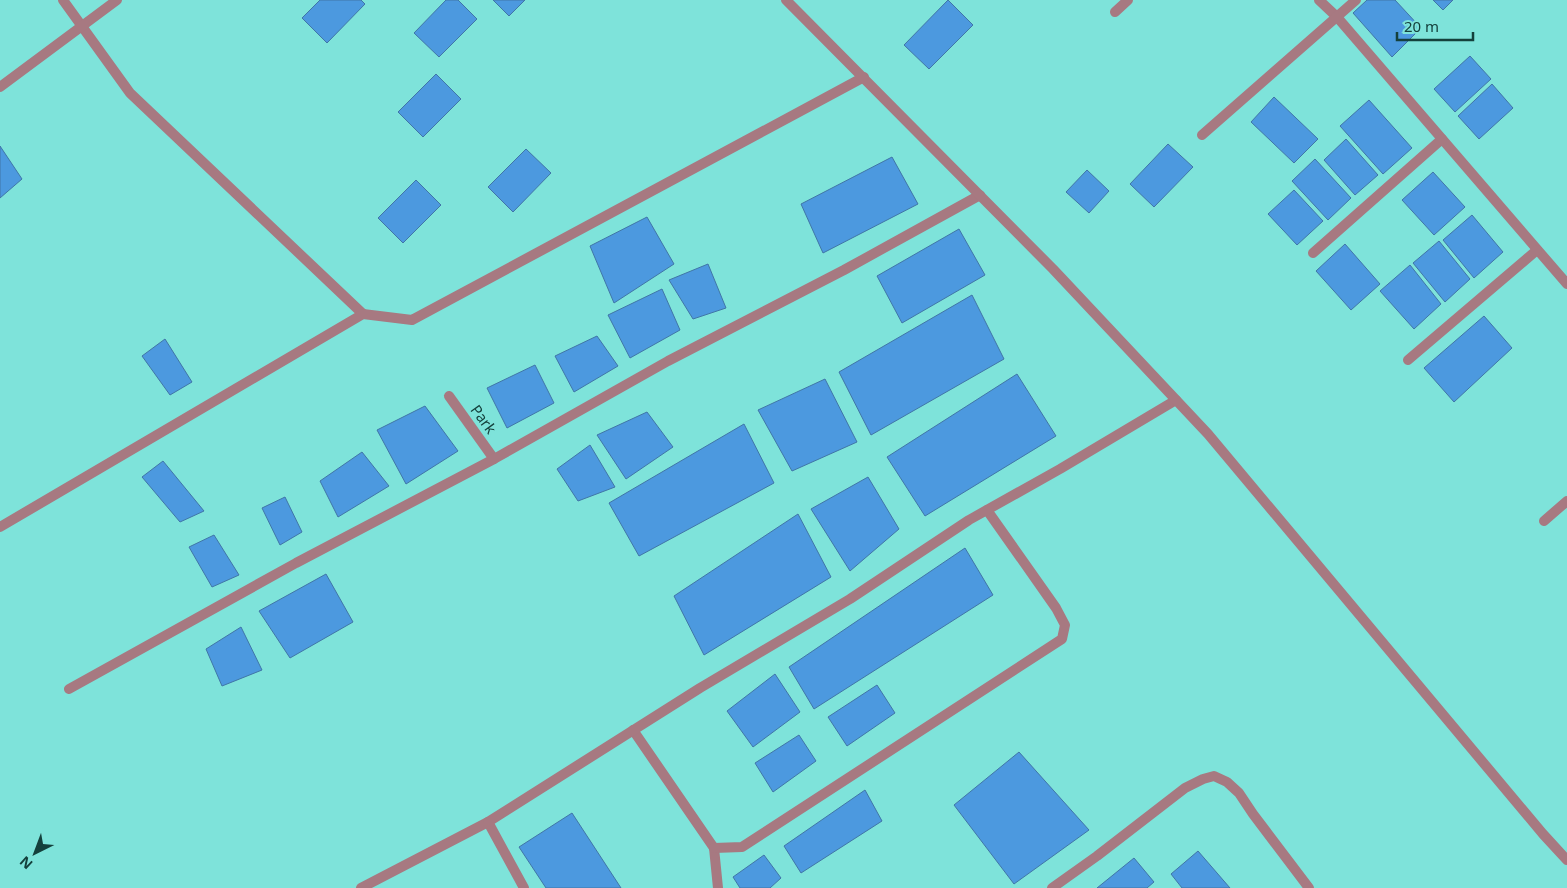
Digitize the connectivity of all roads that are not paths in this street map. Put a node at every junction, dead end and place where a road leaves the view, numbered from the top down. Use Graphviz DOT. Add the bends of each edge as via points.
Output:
graph roads {
  1 [pos="64,0"];
  2 [pos="117,0"];
  3 [pos="786,0"];
  4 [pos="1128,0"];
  5 [pos="1319,0"];
  6 [pos="1356,0"];
  7 [pos="1115,12"];
  8 [pos="1337,17"];
  9 [pos="82,26"];
  10 [pos="864,77"];
  11 [pos="0,87"];
  12 [pos="1202,135"];
  13 [pos="1442,139"];
  14 [pos="980,195"];
  15 [pos="1537,250"];
  16 [pos="1313,253"];
  17 [pos="1567,284"];
  18 [pos="363,314"];
  19 [pos="1408,360"];
  20 [pos="449,396"];
  21 [pos="1176,400"];
  22 [pos="494,459"];
  23 [pos="1567,500"];
  24 [pos="987,510"];
  25 [pos="1544,521"];
  26 [pos="0,527"];
  27 [pos="69,689"];
  28 [pos="633,730"];
  29 [pos="488,822"];
  30 [pos="714,848"];
  31 [pos="1567,860"];
  32 [pos="361,888"];
  33 [pos="524,888"];
  34 [pos="718,888"];
  35 [pos="1052,888"];
  36 [pos="1309,888"];
  1 -- 9 [label="street"];
  2 -- 9 [label="street"];
  3 -- 10 [label="street"];
  4 -- 7 [label="street"];
  5 -- 8 [label="street"];
  6 -- 8 [label="street"];
  8 -- 12 [label="street"];
  8 -- 13 [label="street"];
  9 -- 11 [label="street"];
  9 -- 18 [label="street" via="130,93"];
  10 -- 14 [label="street"];
  10 -- 18 [label="street" via="412,320"];
  13 -- 15 [label="street"];
  13 -- 16 [label="street"];
  14 -- 21 [label="street"];
  14 -- 22 [label="street" via="668,361"];
  15 -- 17 [label="street"];
  15 -- 19 [label="street"];
  18 -- 26 [label="street"];
  20 -- 22 [label="street, Park"];
  21 -- 24 [label="street"];
  21 -- 31 [label="street"];
  22 -- 27 [label="street" via="296,563"];
  23 -- 25 [label="street"];
  24 -- 28 [label="street" via="850,599"];
  24 -- 30 [label="street" via="1056,608 1065,625 1062,639 742,847"];
  28 -- 29 [label="street"];
  28 -- 30 [label="street"];
  29 -- 32 [label="street"];
  29 -- 33 [label="street"];
  30 -- 34 [label="street"];
  35 -- 36 [label="street" via="1184,788 1214,776 1239,793"];
}
